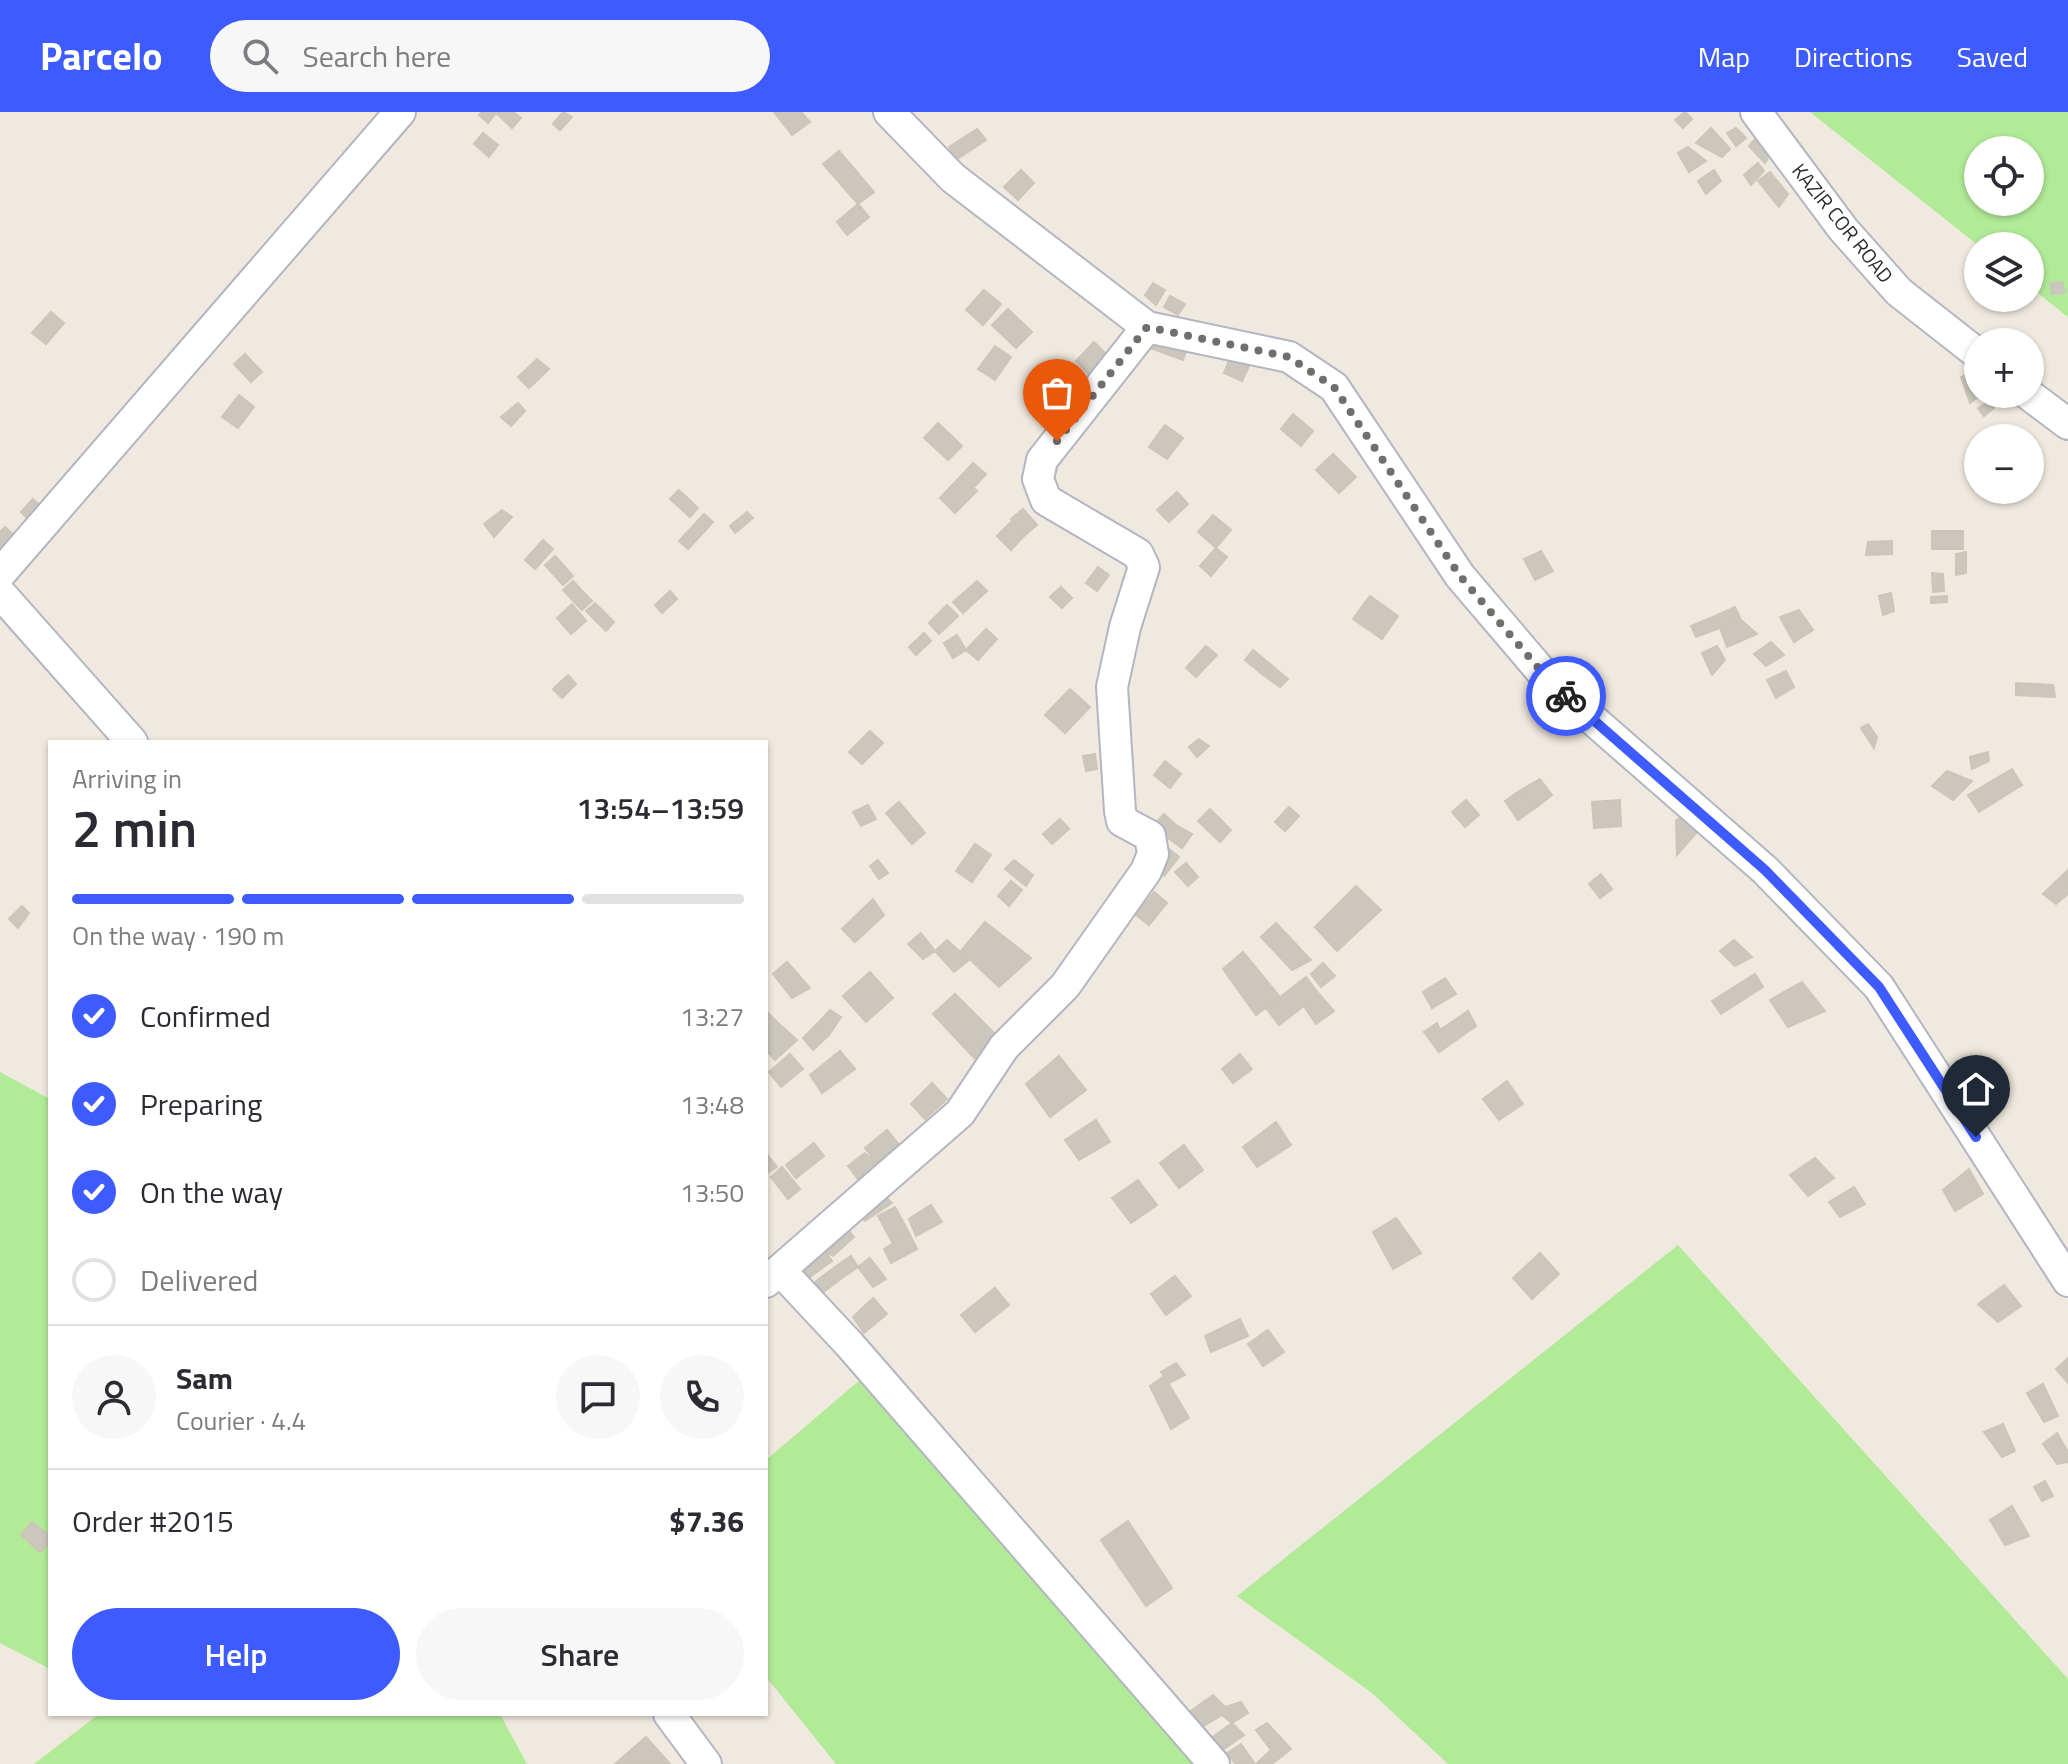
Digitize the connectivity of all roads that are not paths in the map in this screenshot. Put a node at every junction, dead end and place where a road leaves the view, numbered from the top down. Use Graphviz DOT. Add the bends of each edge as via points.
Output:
graph roads {
  1 [pos="400,112"];
  2 [pos="889,112"];
  3 [pos="1756,112"];
  4 [pos="1147,327"];
  5 [pos="1964,343"];
  6 [pos="2044,406"];
  7 [pos="2068,424"];
  8 [pos="0,574"];
  9 [pos="0,593"];
  10 [pos="130,740"];
  11 [pos="773,1276"];
  12 [pos="2068,1281"];
  13 [pos="670,1716"];
  14 [pos="706,1764"];
  15 [pos="1214,1764"];
  1 -- 8 [label="street"];
  2 -- 4 [label="street" via="953,178"];
  3 -- 5 [label="street, KAZIR COR ROAD" via="1843,229 1899,292"];
  4 -- 11 [label="street" via="1042,460 1038,479 1046,500 1138,554 1144,567 1112,687 1122,821 1150,836 1153,854 1065,986 1004,1047 960,1113"];
  4 -- 12 [label="street" via="1289,357 1334,387 1460,576 1552,684 1765,870 1879,987"];
  6 -- 7 [label="street"];
  9 -- 10 [label="street"];
  11 -- 15 [label="street" via="860,1357"];
  13 -- 14 [label="street"];
}
